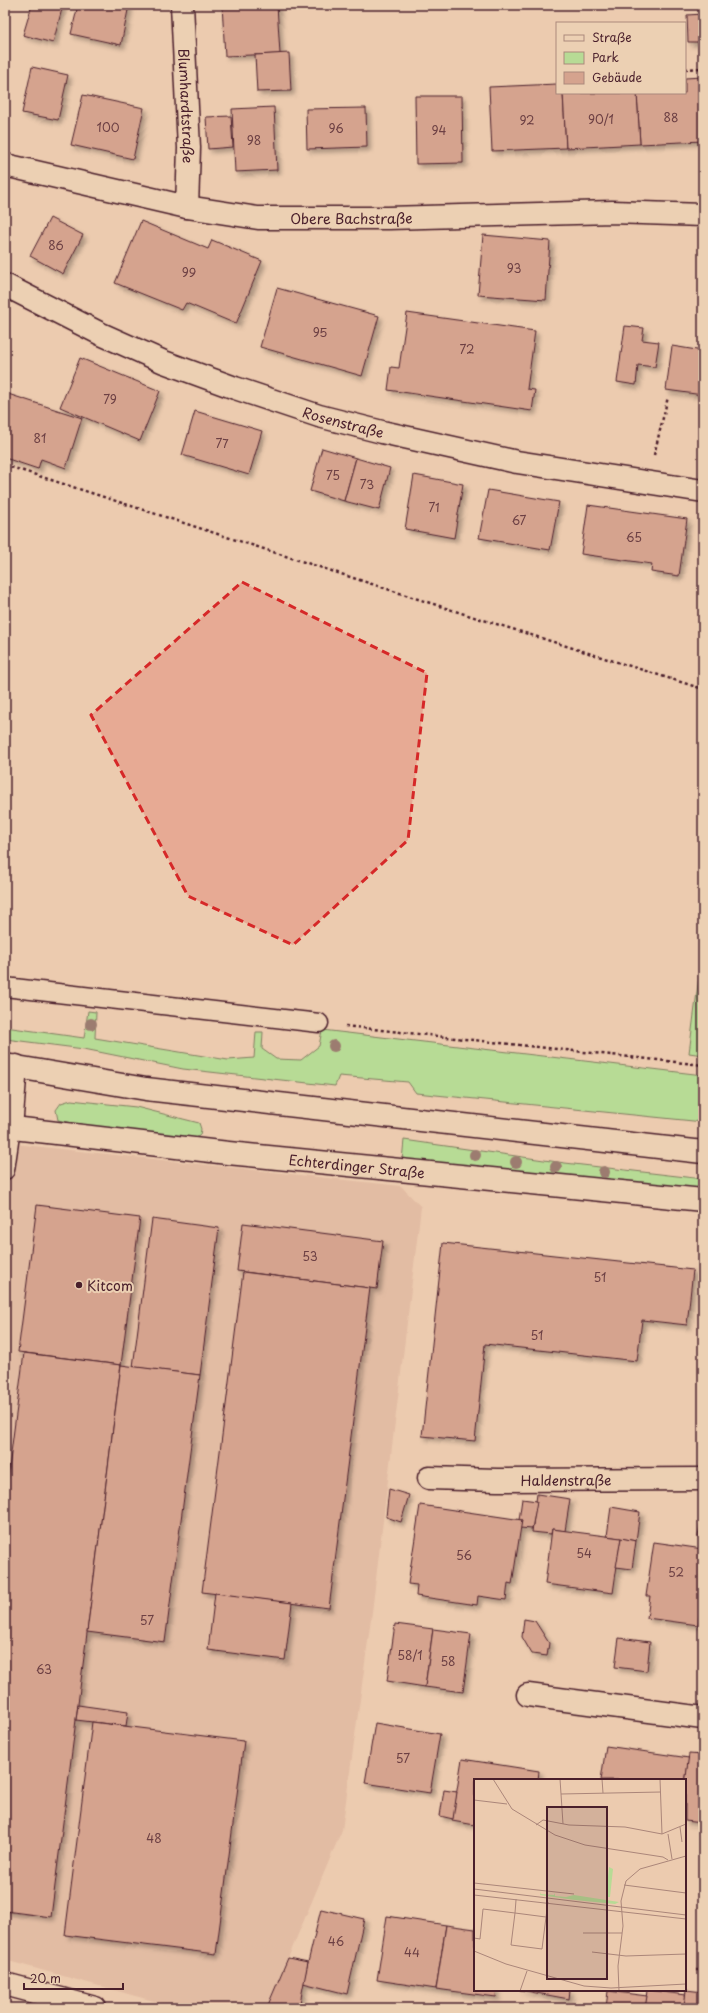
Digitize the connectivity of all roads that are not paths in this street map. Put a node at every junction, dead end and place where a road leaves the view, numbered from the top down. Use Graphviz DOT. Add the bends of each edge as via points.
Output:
graph roads {
  1 [pos="182,5"];
  2 [pos="5,165"];
  3 [pos="188,207"];
  4 [pos="703,215"];
  5 [pos="5,285"];
  6 [pos="703,491"];
  7 [pos="5,987"];
  8 [pos="319,1023"];
  9 [pos="10,1066"];
  10 [pos="8,1127"];
  11 [pos="703,1152"];
  12 [pos="5,1170"];
  13 [pos="703,1200"];
  14 [pos="429,1478"];
  15 [pos="703,1479"];
  16 [pos="528,1695"];
  17 [pos="703,1718"];
  18 [pos="5,1984"];
  19 [pos="96,2008"];
  1 -- 3 [label="street, Blumhardtstraße" via="189,148"];
  2 -- 3 [label="street, Obere Bachstraße"];
  3 -- 4 [label="street, Obere Bachstraße" via="258,218 310,219 612,212"];
  5 -- 6 [label="street, Rosenstraße" via="101,334 164,362 319,416 517,462"];
  7 -- 8 [label="lane"];
  9 -- 10 [label="street"];
  9 -- 11 [label="street" via="146,1089"];
  10 -- 12 [label="lane"];
  10 -- 13 [label="street, Echterdinger Straße"];
  14 -- 15 [label="street, Haldenstraße"];
  16 -- 17 [label="street"];
  18 -- 19 [label="street"];
}
